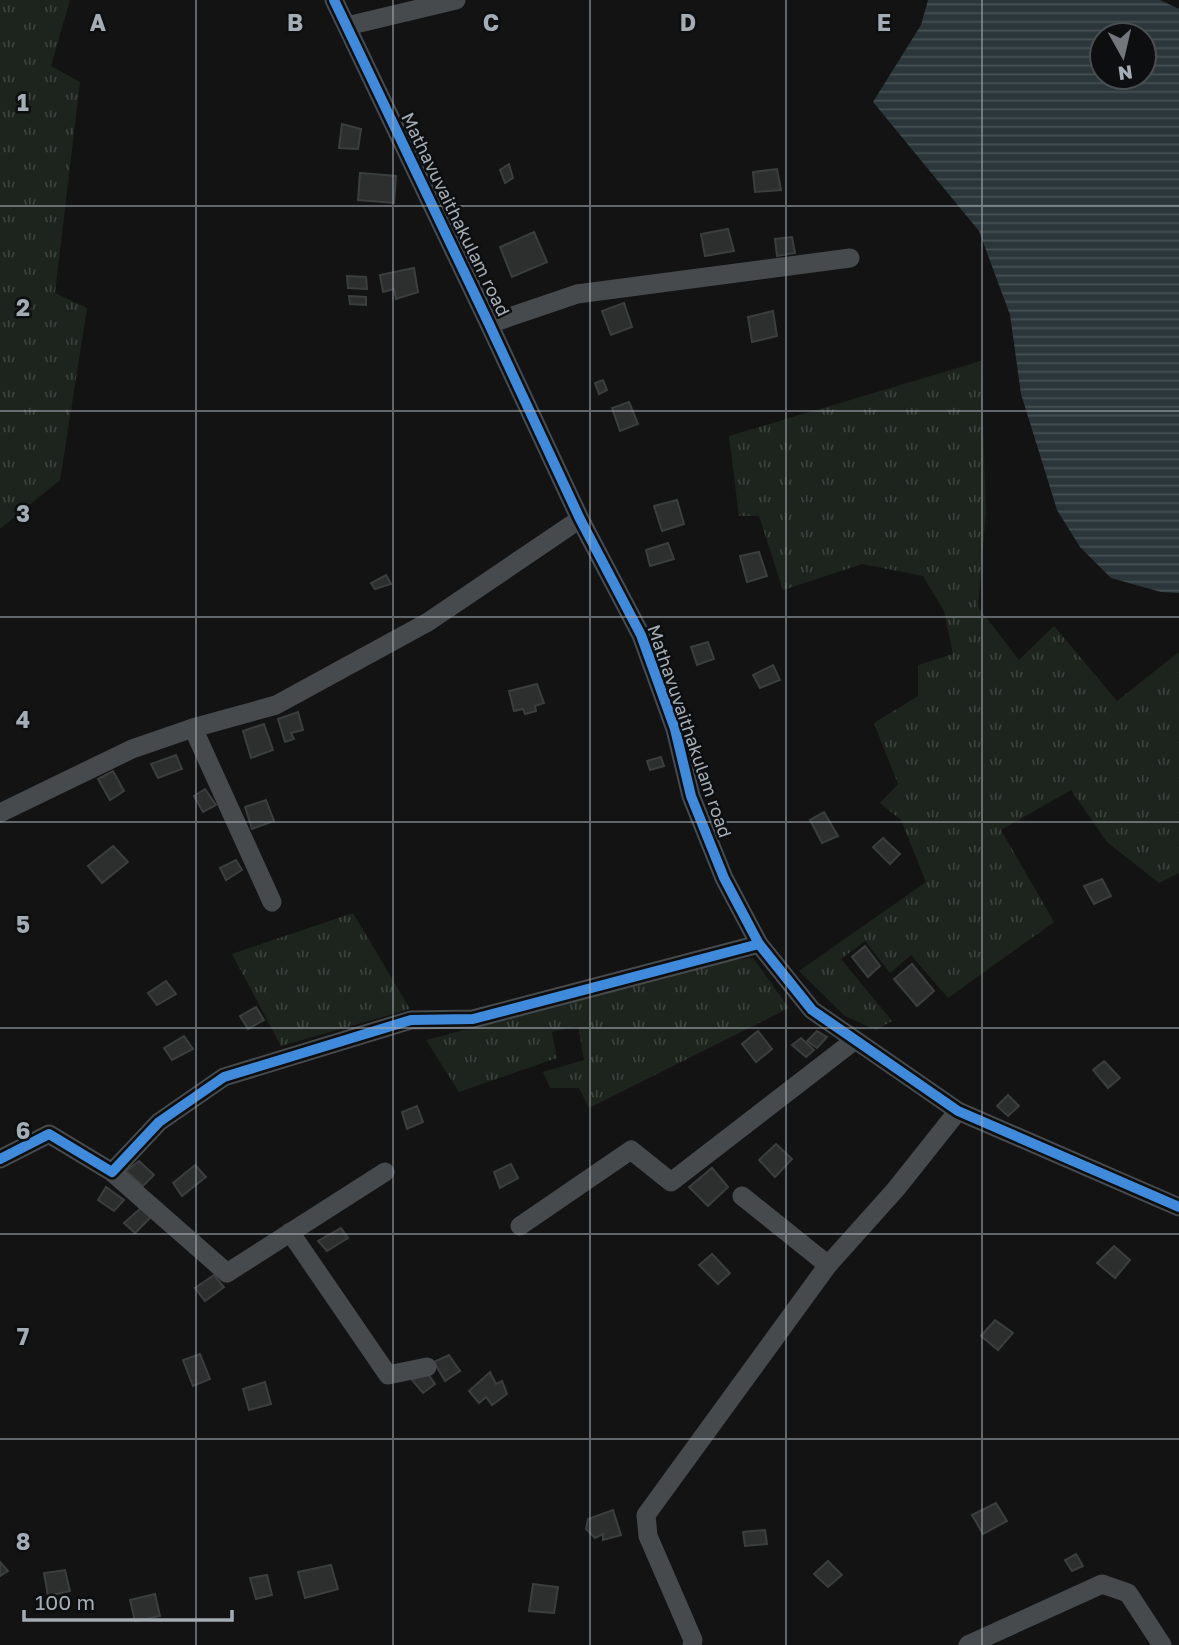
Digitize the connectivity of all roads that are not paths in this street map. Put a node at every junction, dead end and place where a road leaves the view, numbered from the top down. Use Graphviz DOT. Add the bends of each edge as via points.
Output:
graph roads {
  1 [pos="334,0"];
  2 [pos="456,0"];
  3 [pos="347,26"];
  4 [pos="850,258"];
  5 [pos="489,324"];
  6 [pos="580,519"];
  7 [pos="193,728"];
  8 [pos="0,813"];
  9 [pos="272,902"];
  10 [pos="759,944"];
  11 [pos="855,1040"];
  12 [pos="958,1111"];
  13 [pos="0,1159"];
  14 [pos="112,1172"];
  15 [pos="385,1172"];
  16 [pos="742,1196"];
  17 [pos="1179,1207"];
  18 [pos="520,1226"];
  19 [pos="290,1232"];
  20 [pos="828,1265"];
  21 [pos="427,1367"];
  22 [pos="692,1645"];
  23 [pos="968,1645"];
  24 [pos="1162,1645"];
  1 -- 3 [label="street, Mathavuvaithakulam road"];
  2 -- 3 [label="street"];
  3 -- 5 [label="street, Mathavuvaithakulam road"];
  4 -- 5 [label="street" via="577,294"];
  5 -- 6 [label="street, Mathavuvaithakulam road"];
  6 -- 7 [label="street" via="428,622 275,705"];
  6 -- 10 [label="street, Mathavuvaithakulam road" via="641,635 675,729 691,796 724,878"];
  7 -- 8 [label="street" via="132,749"];
  7 -- 9 [label="street"];
  10 -- 11 [label="street, Mathavuvaithakulam road" via="812,1010"];
  10 -- 14 [label="street" via="473,1020 411,1020 224,1077 159,1122"];
  11 -- 12 [label="street, Mathavuvaithakulam road"];
  11 -- 18 [label="street" via="671,1182 631,1150"];
  12 -- 17 [label="street, Mathavuvaithakulam road"];
  12 -- 20 [label="street"];
  13 -- 14 [label="street" via="48,1134"];
  14 -- 19 [label="street" via="227,1273"];
  15 -- 19 [label="street"];
  16 -- 20 [label="street"];
  19 -- 21 [label="street" via="388,1375"];
  20 -- 22 [label="street" via="646,1515 648,1536"];
  23 -- 24 [label="street" via="1102,1584 1128,1593"];
}
